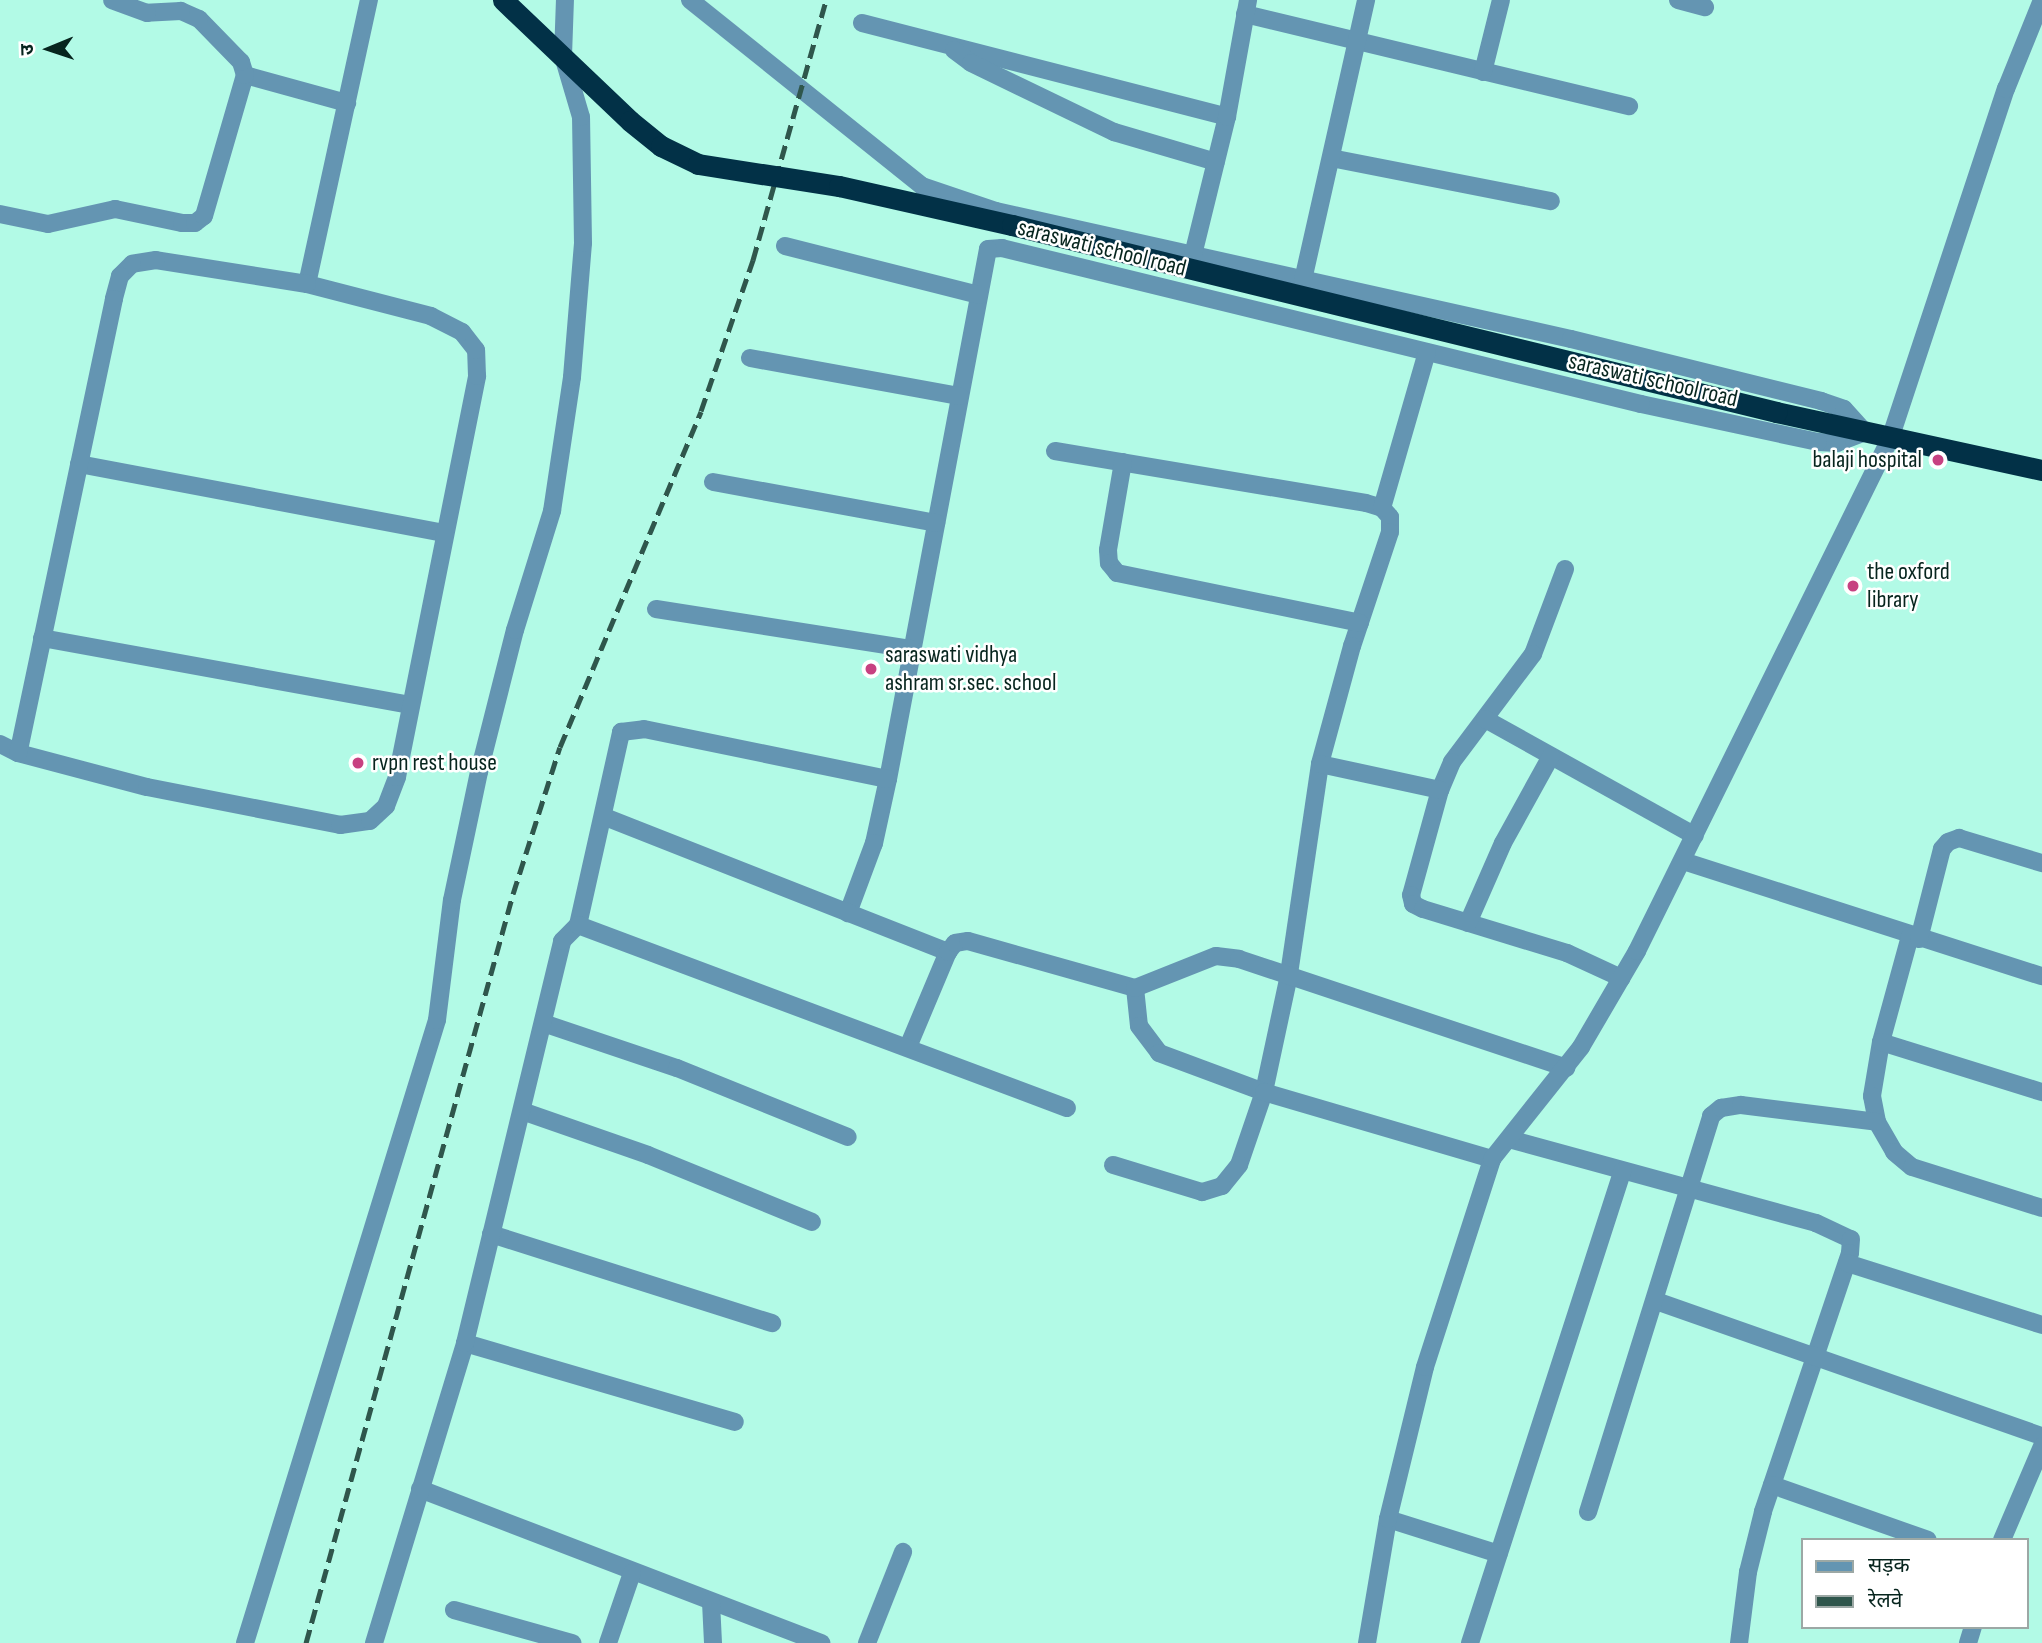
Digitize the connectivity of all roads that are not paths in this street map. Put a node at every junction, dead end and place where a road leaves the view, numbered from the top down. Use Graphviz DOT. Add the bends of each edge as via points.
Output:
graph roads {
  1 [pos="112,0"];
  2 [pos="369,0"];
  3 [pos="503,0"];
  4 [pos="565,0"];
  5 [pos="1366,0"];
  6 [pos="1501,0"];
  7 [pos="1678,0"];
  8 [pos="2042,0"];
  9 [pos="700,3"];
  10 [pos="1706,6"];
  11 [pos="1246,7"];
  12 [pos="862,23"];
  13 [pos="1357,41"];
  14 [pos="945,44"];
  15 [pos="1483,72"];
  16 [pos="246,75"];
  17 [pos="347,103"];
  18 [pos="1629,106"];
  19 [pos="1227,117"];
  20 [pos="1331,158"];
  21 [pos="1216,162"];
  22 [pos="1551,201"];
  23 [pos="0,214"];
  24 [pos="785,246"];
  25 [pos="1193,255"];
  26 [pos="1303,280"];
  27 [pos="307,284"];
  28 [pos="979,295"];
  29 [pos="1427,352"];
  30 [pos="750,358"];
  31 [pos="960,396"];
  32 [pos="1865,432"];
  33 [pos="1890,439"];
  34 [pos="1055,451"];
  35 [pos="1123,463"];
  36 [pos="79,464"];
  37 [pos="2042,470"];
  38 [pos="713,482"];
  39 [pos="1382,508"];
  40 [pos="936,523"];
  41 [pos="445,533"];
  42 [pos="1565,569"];
  43 [pos="656,609"];
  44 [pos="1360,622"];
  45 [pos="42,638"];
  46 [pos="912,649"];
  47 [pos="411,705"];
  48 [pos="1485,719"];
  49 [pos="0,744"];
  50 [pos="18,753"];
  51 [pos="1550,756"];
  52 [pos="1321,764"];
  53 [pos="888,779"];
  54 [pos="1440,790"];
  55 [pos="605,817"];
  56 [pos="1695,836"];
  57 [pos="1683,861"];
  58 [pos="2042,863"];
  59 [pos="848,913"];
  60 [pos="1468,923"];
  61 [pos="578,925"];
  62 [pos="1915,938"];
  63 [pos="948,952"];
  64 [pos="1289,975"];
  65 [pos="2042,976"];
  66 [pos="1621,978"];
  67 [pos="1135,988"];
  68 [pos="543,1023"];
  69 [pos="1881,1042"];
  70 [pos="908,1047"];
  71 [pos="1566,1069"];
  72 [pos="1264,1092"];
  73 [pos="2042,1092"];
  74 [pos="1067,1108"];
  75 [pos="522,1111"];
  76 [pos="1877,1122"];
  77 [pos="848,1137"];
  78 [pos="1509,1139"];
  79 [pos="1492,1159"];
  80 [pos="1113,1164"];
  81 [pos="1622,1171"];
  82 [pos="1689,1189"];
  83 [pos="2042,1208"];
  84 [pos="812,1222"];
  85 [pos="491,1234"];
  86 [pos="1847,1263"];
  87 [pos="1656,1301"];
  88 [pos="772,1323"];
  89 [pos="2042,1325"];
  90 [pos="465,1343"];
  91 [pos="1816,1354"];
  92 [pos="735,1422"];
  93 [pos="2042,1436"];
  94 [pos="2042,1446"];
  95 [pos="1772,1485"];
  96 [pos="420,1489"];
  97 [pos="1588,1512"];
  98 [pos="1388,1519"];
  99 [pos="1922,1538"];
  100 [pos="2002,1538"];
  101 [pos="903,1552"];
  102 [pos="1499,1554"];
  103 [pos="632,1573"];
  104 [pos="711,1602"];
  105 [pos="454,1610"];
  106 [pos="245,1643"];
  107 [pos="374,1643"];
  108 [pos="572,1643"];
  109 [pos="608,1643"];
  110 [pos="713,1643"];
  111 [pos="821,1643"];
  112 [pos="867,1643"];
  113 [pos="1367,1643"];
  114 [pos="1470,1643"];
  115 [pos="1739,1643"];
  1 -- 16 [label="street" via="147,13 181,11 200,19 229,46"];
  2 -- 17 [label="street"];
  3 -- 32 [label="highway, bridge" via="630,121 661,146 698,164 839,186 1012,225"];
  4 -- 106 [label="street" via="563,56 581,117 583,243 572,377 552,511 515,630 479,772 452,900 437,1020"];
  5 -- 13 [label="street"];
  6 -- 15 [label="street"];
  7 -- 10 [label="street"];
  8 -- 33 [label="street" via="2006,89"];
  9 -- 25 [label="street" via="922,186 996,211"];
  11 -- 13 [label="street"];
  11 -- 19 [label="street"];
  12 -- 14 [label="street"];
  13 -- 15 [label="street"];
  13 -- 20 [label="street"];
  14 -- 19 [label="street"];
  14 -- 21 [label="street" via="971,63 1114,132"];
  15 -- 18 [label="street"];
  16 -- 17 [label="street"];
  16 -- 23 [label="street" via="204,216 195,223 115,209 48,224"];
  17 -- 27 [label="street"];
  19 -- 21 [label="street"];
  20 -- 22 [label="street"];
  20 -- 26 [label="street"];
  21 -- 25 [label="street"];
  24 -- 28 [label="street"];
  25 -- 26 [label="street"];
  26 -- 32 [label="street" via="1821,401 1844,409"];
  27 -- 36 [label="street" via="156,260 132,264 120,276"];
  27 -- 41 [label="street" via="431,316 462,332 476,350 477,376"];
  28 -- 29 [label="street, saraswati school road" via="988,249 1002,248"];
  28 -- 31 [label="street, saraswati school road"];
  29 -- 32 [label="street, saraswati school road" via="1818,442 1837,443"];
  29 -- 39 [label="street"];
  30 -- 31 [label="street"];
  31 -- 40 [label="street, saraswati school road"];
  32 -- 33 [label="highway"];
  33 -- 37 [label="highway"];
  33 -- 56 [label="street"];
  34 -- 35 [label="street"];
  35 -- 39 [label="street"];
  35 -- 44 [label="street" via="1108,551 1109,563 1117,573"];
  36 -- 41 [label="street"];
  36 -- 45 [label="street"];
  38 -- 40 [label="street"];
  39 -- 44 [label="street" via="1390,517 1390,532"];
  40 -- 46 [label="street, saraswati school road"];
  41 -- 47 [label="street"];
  42 -- 48 [label="street" via="1533,654"];
  43 -- 46 [label="street"];
  44 -- 52 [label="street"];
  45 -- 47 [label="street"];
  45 -- 50 [label="street"];
  46 -- 53 [label="street, saraswati school road"];
  47 -- 50 [label="street" via="397,777 386,806 370,821 340,825 147,787"];
  48 -- 51 [label="street"];
  48 -- 54 [label="street" via="1452,762"];
  49 -- 50 [label="street"];
  51 -- 56 [label="street"];
  51 -- 60 [label="street" via="1503,843"];
  52 -- 54 [label="street"];
  52 -- 64 [label="street"];
  53 -- 55 [label="street" via="630,728 621,732 616,743"];
  53 -- 59 [label="street, saraswati school road" via="874,843"];
  54 -- 60 [label="street" via="1411,895 1413,904 1423,909"];
  55 -- 59 [label="street"];
  55 -- 61 [label="street"];
  56 -- 57 [label="street"];
  57 -- 62 [label="street"];
  57 -- 66 [label="street"];
  58 -- 62 [label="street" via="1959,838 1948,842"];
  59 -- 63 [label="street"];
  60 -- 66 [label="street" via="1567,953"];
  61 -- 68 [label="street" via="562,941"];
  61 -- 70 [label="street"];
  62 -- 65 [label="street"];
  62 -- 69 [label="street"];
  63 -- 67 [label="street" via="956,943 985,943"];
  63 -- 70 [label="street"];
  64 -- 67 [label="street" via="1216,956"];
  64 -- 71 [label="street" via="1344,998"];
  64 -- 72 [label="street"];
  66 -- 71 [label="street"];
  67 -- 72 [label="street" via="1139,1026 1158,1053"];
  68 -- 75 [label="street"];
  68 -- 77 [label="street" via="677,1068"];
  69 -- 73 [label="street"];
  69 -- 76 [label="street" via="1872,1096"];
  70 -- 74 [label="street"];
  71 -- 78 [label="street"];
  72 -- 79 [label="street"];
  72 -- 80 [label="street" via="1239,1165 1222,1186 1202,1192 1184,1189"];
  75 -- 84 [label="street" via="648,1155"];
  75 -- 85 [label="street"];
  76 -- 82 [label="street" via="1741,1105 1721,1108 1710,1116"];
  76 -- 83 [label="street" via="1894,1152 1912,1167"];
  78 -- 79 [label="street"];
  78 -- 81 [label="street"];
  79 -- 98 [label="street" via="1425,1367"];
  81 -- 82 [label="street"];
  81 -- 102 [label="street"];
  82 -- 86 [label="street" via="1842,1232 1851,1239"];
  82 -- 87 [label="street"];
  85 -- 88 [label="street"];
  85 -- 90 [label="street"];
  86 -- 89 [label="street"];
  86 -- 91 [label="street"];
  87 -- 91 [label="street"];
  87 -- 97 [label="street"];
  90 -- 92 [label="street"];
  90 -- 96 [label="street"];
  91 -- 93 [label="street"];
  91 -- 95 [label="street"];
  94 -- 100 [label="street"];
  95 -- 99 [label="street"];
  95 -- 115 [label="street" via="1748,1572"];
  96 -- 103 [label="street"];
  96 -- 107 [label="street"];
  98 -- 102 [label="street"];
  98 -- 113 [label="street"];
  101 -- 112 [label="street"];
  102 -- 114 [label="street"];
  103 -- 104 [label="street"];
  103 -- 109 [label="street"];
  104 -- 110 [label="street"];
  104 -- 111 [label="street"];
  105 -- 108 [label="street"];
}
